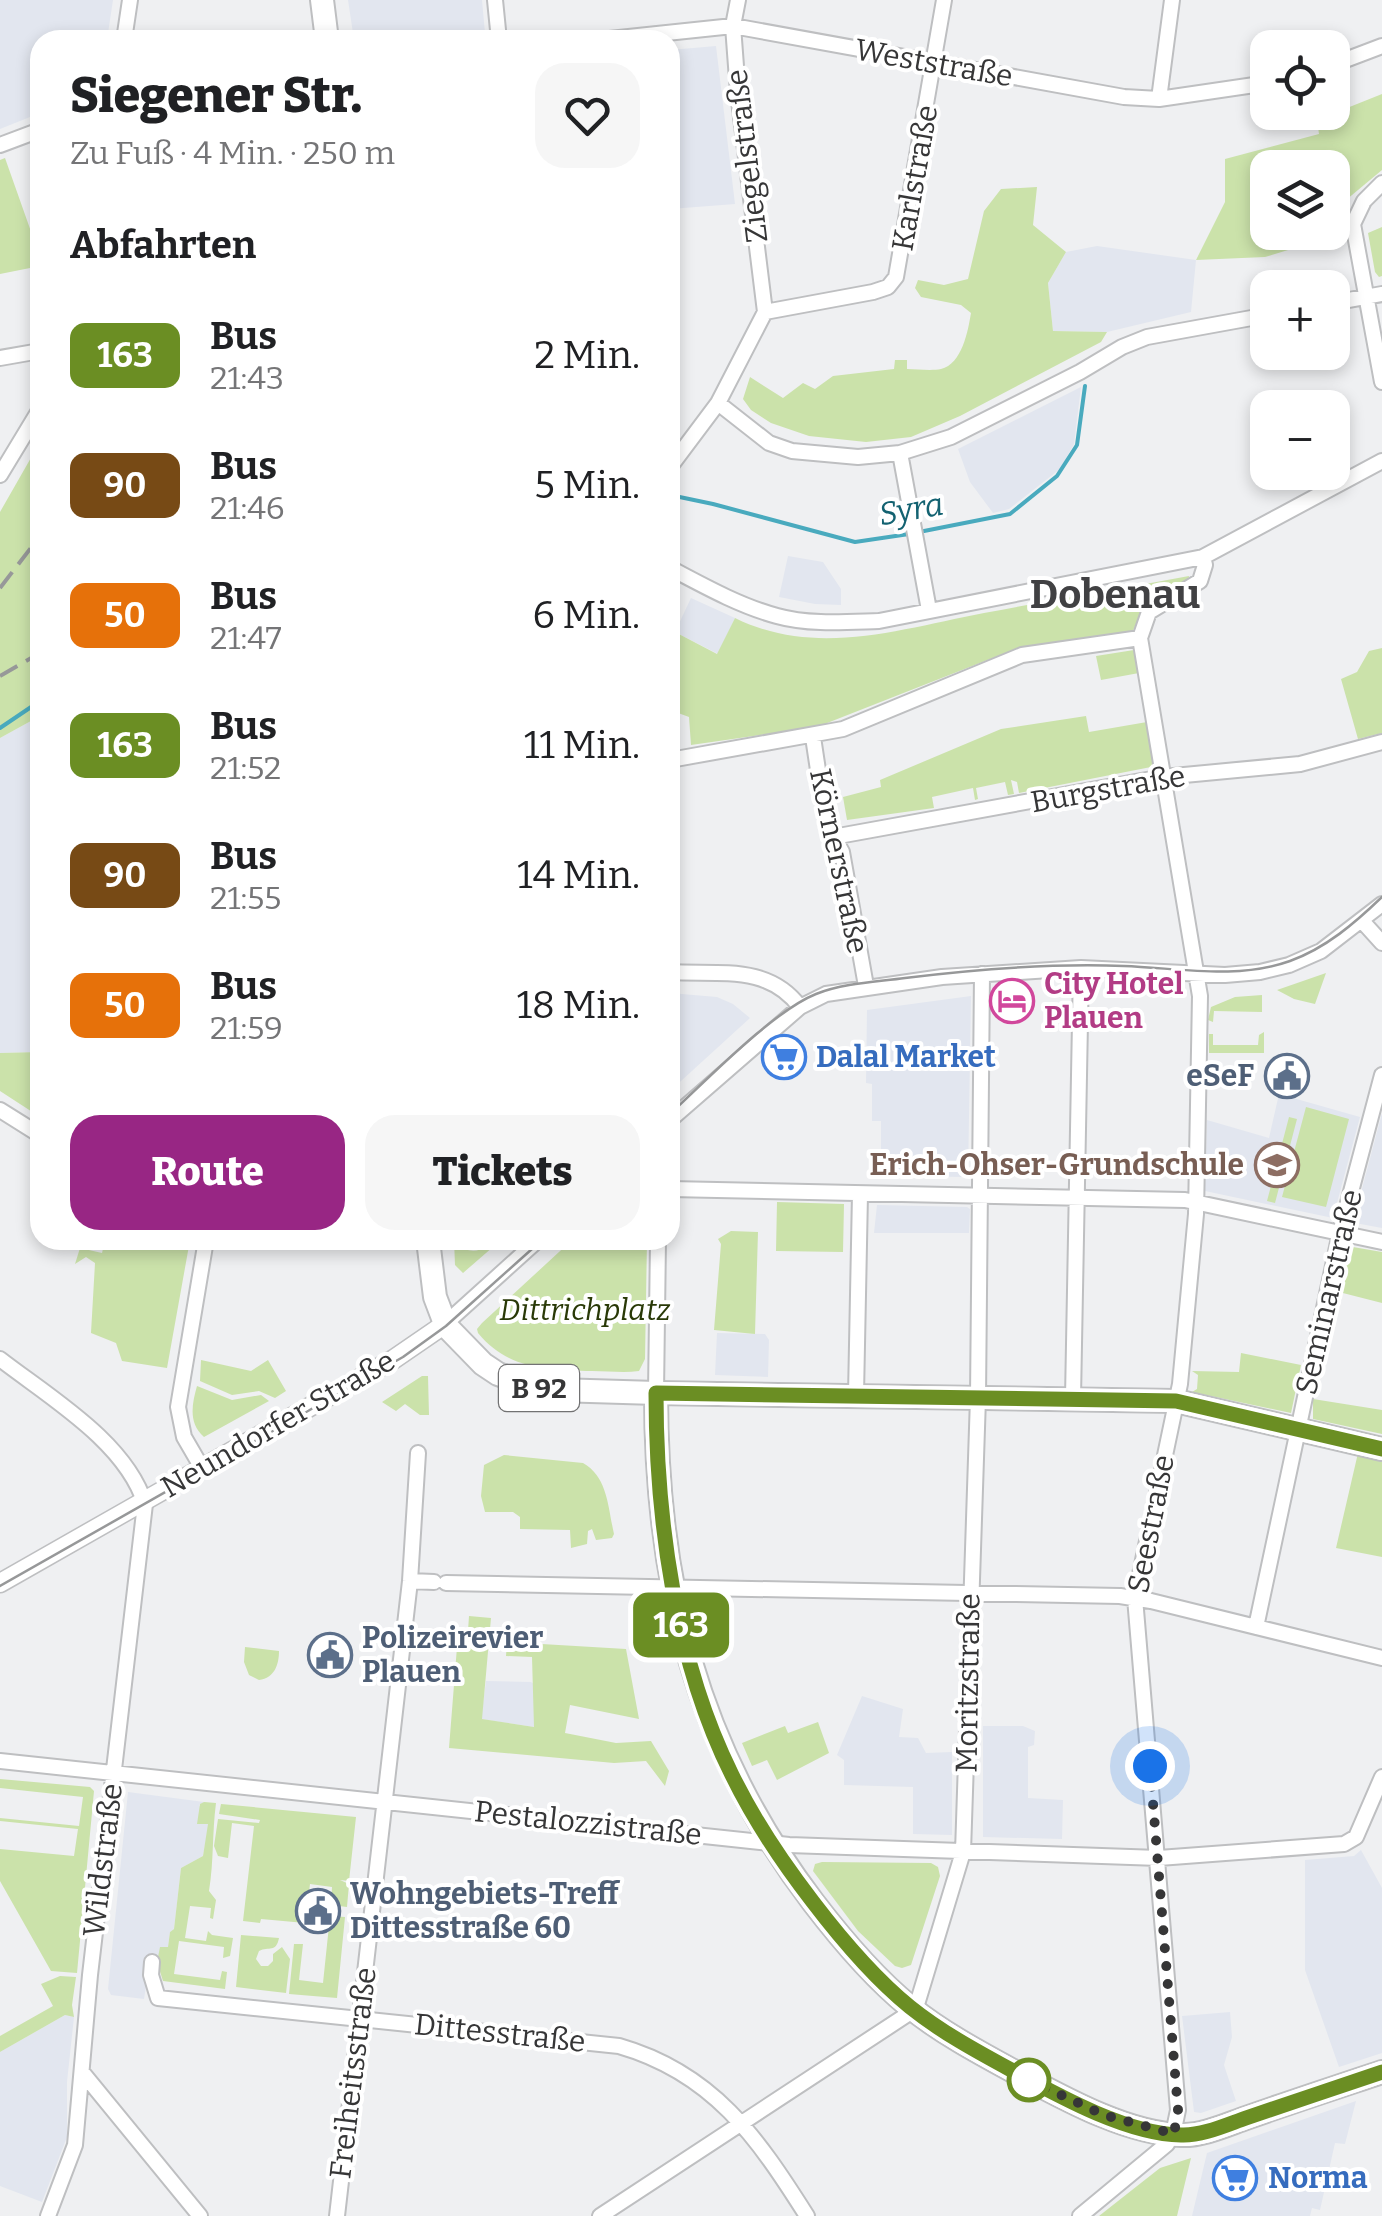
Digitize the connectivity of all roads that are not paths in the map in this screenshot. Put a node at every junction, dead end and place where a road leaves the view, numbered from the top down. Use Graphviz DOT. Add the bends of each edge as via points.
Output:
graph roads {
  1 [pos="130,0"];
  2 [pos="322,0"];
  3 [pos="495,0"];
  4 [pos="738,0"];
  5 [pos="944,0"];
  6 [pos="1172,0"];
  7 [pos="733,26"];
  8 [pos="126,30"];
  9 [pos="326,30"];
  10 [pos="497,30"];
  11 [pos="680,32"];
  12 [pos="1382,46"];
  13 [pos="1350,58"];
  14 [pos="934,64"];
  15 [pos="1250,86"];
  16 [pos="1159,98"];
  17 [pos="30,134"];
  18 [pos="0,145"];
  19 [pos="1382,184"];
  20 [pos="1374,296"];
  21 [pos="765,312"];
  22 [pos="1250,318"];
  23 [pos="30,352"];
  24 [pos="0,358"];
  25 [pos="1382,382"];
  26 [pos="718,403"];
  27 [pos="30,426"];
  28 [pos="900,453"];
  29 [pos="680,454"];
  30 [pos="1382,461"];
  31 [pos="0,475"];
  32 [pos="1203,557"];
  33 [pos="680,573"];
  34 [pos="929,610"];
  35 [pos="1140,638"];
  36 [pos="813,736"];
  37 [pos="1382,742"];
  38 [pos="680,758"];
  39 [pos="1163,777"];
  40 [pos="833,836"];
  41 [pos="1382,904"];
  42 [pos="1363,922"];
  43 [pos="1382,943"];
  44 [pos="1081,968"];
  45 [pos="680,973"];
  46 [pos="982,974"];
  47 [pos="1196,974"];
  48 [pos="866,986"];
  49 [pos="800,1007"];
  50 [pos="1382,1075"];
  51 [pos="0,1110"];
  52 [pos="680,1111"];
  53 [pos="30,1128"];
  54 [pos="680,1189"];
  55 [pos="860,1194"];
  56 [pos="981,1196"];
  57 [pos="1077,1198"];
  58 [pos="1196,1201"];
  59 [pos="1340,1233"];
  60 [pos="1382,1242"];
  61 [pos="204,1250"];
  62 [pos="429,1250"];
  63 [pos="527,1250"];
  64 [pos="658,1250"];
  65 [pos="445,1324"];
  66 [pos="0,1360"];
  67 [pos="656,1393"];
  68 [pos="856,1394"];
  69 [pos="978,1398"];
  70 [pos="1073,1398"];
  71 [pos="1176,1401"];
  72 [pos="1298,1428"];
  73 [pos="1382,1449"];
  74 [pos="418,1453"];
  75 [pos="202,1468"];
  76 [pos="145,1500"];
  77 [pos="410,1580"];
  78 [pos="0,1583"];
  79 [pos="673,1588"];
  80 [pos="969,1592"];
  81 [pos="1135,1598"];
  82 [pos="1256,1627"];
  83 [pos="1382,1658"];
  84 [pos="0,1761"];
  85 [pos="113,1774"];
  86 [pos="1382,1777"];
  87 [pos="385,1802"];
  88 [pos="770,1843"];
  89 [pos="963,1852"];
  90 [pos="1159,1858"];
  91 [pos="152,1962"];
  92 [pos="914,2010"];
  93 [pos="360,2018"];
  94 [pos="82,2072"];
  95 [pos="1382,2072"];
  96 [pos="744,2124"];
  97 [pos="1174,2134"];
  98 [pos="48,2216"];
  99 [pos="200,2216"];
  100 [pos="337,2216"];
  101 [pos="600,2216"];
  102 [pos="807,2216"];
  103 [pos="1080,2216"];
  1 -- 8 [label="street"];
  2 -- 9 [label="main road"];
  3 -- 10 [label="street"];
  4 -- 7 [label="street, Ziegelstraße"];
  5 -- 14 [label="street, Karlstraße"];
  6 -- 16 [label="street"];
  7 -- 11 [label="street, Weststraße"];
  7 -- 14 [label="street, Weststraße"];
  7 -- 21 [label="street, Ziegelstraße"];
  12 -- 13 [label="street"];
  14 -- 16 [label="street, Weststraße"];
  14 -- 21 [label="street, Karlstraße" via="896,276 873,292"];
  15 -- 16 [label="street, Weststraße"];
  17 -- 18 [label="street"];
  19 -- 20 [label="street" via="1353,224"];
  20 -- 25 [label="street"];
  21 -- 26 [label="street"];
  22 -- 28 [label="street" via="1147,336 950,437"];
  23 -- 24 [label="street"];
  26 -- 28 [label="street" via="769,443 792,452"];
  26 -- 29 [label="street"];
  27 -- 31 [label="street"];
  28 -- 34 [label="street"];
  30 -- 32 [label="street"];
  32 -- 34 [label="street"];
  32 -- 35 [label="street" via="1200,581 1149,612"];
  33 -- 34 [label="street" via="780,617 879,621"];
  35 -- 36 [label="street" via="1022,655"];
  35 -- 39 [label="street, Seestraße"];
  36 -- 38 [label="street"];
  36 -- 40 [label="street, Körnerstraße"];
  37 -- 39 [label="street, Burgstraße" via="1300,764"];
  39 -- 40 [label="street, Burgstraße"];
  39 -- 47 [label="street, Seestraße"];
  40 -- 48 [label="street, Körnerstraße" via="842,852"];
  41 -- 42 [label="street"];
  42 -- 43 [label="street"];
  42 -- 47 [label="street" via="1289,965"];
  44 -- 46 [label="street"];
  44 -- 47 [label="street"];
  44 -- 57 [label="street"];
  45 -- 49 [label="street" via="762,977"];
  46 -- 48 [label="street"];
  46 -- 56 [label="street, Moritzstraße"];
  47 -- 58 [label="street, Seestraße"];
  48 -- 49 [label="street"];
  49 -- 52 [label="street"];
  50 -- 59 [label="street, Seminarstraße"];
  51 -- 53 [label="street"];
  54 -- 55 [label="street"];
  55 -- 56 [label="street"];
  55 -- 68 [label="street"];
  56 -- 57 [label="street"];
  56 -- 69 [label="street, Moritzstraße"];
  57 -- 58 [label="street"];
  57 -- 70 [label="street"];
  58 -- 59 [label="street"];
  58 -- 71 [label="street, Seestraße"];
  59 -- 60 [label="street"];
  59 -- 72 [label="street, Seminarstraße"];
  61 -- 75 [label="street" via="178,1407 184,1437"];
  62 -- 65 [label="main road, B 92"];
  63 -- 65 [label="street, Neundorfer Straße"];
  64 -- 67 [label="street"];
  65 -- 67 [label="main road, B 92" via="471,1354 510,1380 558,1390"];
  65 -- 75 [label="street, Neundorfer Straße"];
  66 -- 76 [label="street" via="96,1432"];
  67 -- 68 [label="main road, B 92"];
  67 -- 79 [label="main road" via="659,1503"];
  68 -- 69 [label="main road, B 92"];
  69 -- 70 [label="main road, B 92"];
  69 -- 80 [label="street, Moritzstraße"];
  70 -- 71 [label="main road, B 92"];
  71 -- 72 [label="main road, B 92"];
  71 -- 81 [label="street, Seestraße"];
  72 -- 73 [label="main road, B 92"];
  72 -- 82 [label="street, Seminarstraße"];
  74 -- 77 [label="street, Freiheitsstraße"];
  75 -- 76 [label="street, Neundorfer Straße"];
  76 -- 78 [label="street, Neundorfer Straße"];
  76 -- 85 [label="street, Wildstraße"];
  77 -- 79 [label="street"];
  77 -- 87 [label="street, Freiheitsstraße"];
  79 -- 80 [label="street"];
  79 -- 88 [label="main road" via="707,1714"];
  80 -- 81 [label="street"];
  80 -- 89 [label="street, Moritzstraße"];
  81 -- 82 [label="street"];
  81 -- 90 [label="street, Seestraße"];
  82 -- 83 [label="street"];
  84 -- 85 [label="street, Pestalozzistraße"];
  85 -- 87 [label="street, Pestalozzistraße"];
  85 -- 94 [label="street, Wildstraße"];
  86 -- 90 [label="street, Pestalozzistraße" via="1356,1837 1344,1844"];
  87 -- 88 [label="street, Pestalozzistraße"];
  87 -- 93 [label="street, Freiheitsstraße"];
  88 -- 89 [label="street, Pestalozzistraße"];
  88 -- 92 [label="main road" via="842,1939"];
  89 -- 90 [label="street, Pestalozzistraße"];
  89 -- 92 [label="street, Moritzstraße"];
  90 -- 97 [label="street, Seestraße" via="1178,2110"];
  91 -- 93 [label="street, Dittesstraße" via="158,1998"];
  92 -- 96 [label="street"];
  92 -- 97 [label="main road" via="1047,2090"];
  93 -- 96 [label="street, Dittesstraße" via="619,2046 672,2066"];
  93 -- 100 [label="street, Freiheitsstraße"];
  94 -- 98 [label="street, Wildstraße" via="75,2145"];
  94 -- 99 [label="street"];
  95 -- 97 [label="main road" via="1221,2126"];
  96 -- 101 [label="street"];
  96 -- 102 [label="street, Dittesstraße"];
  97 -- 103 [label="street"];
}
